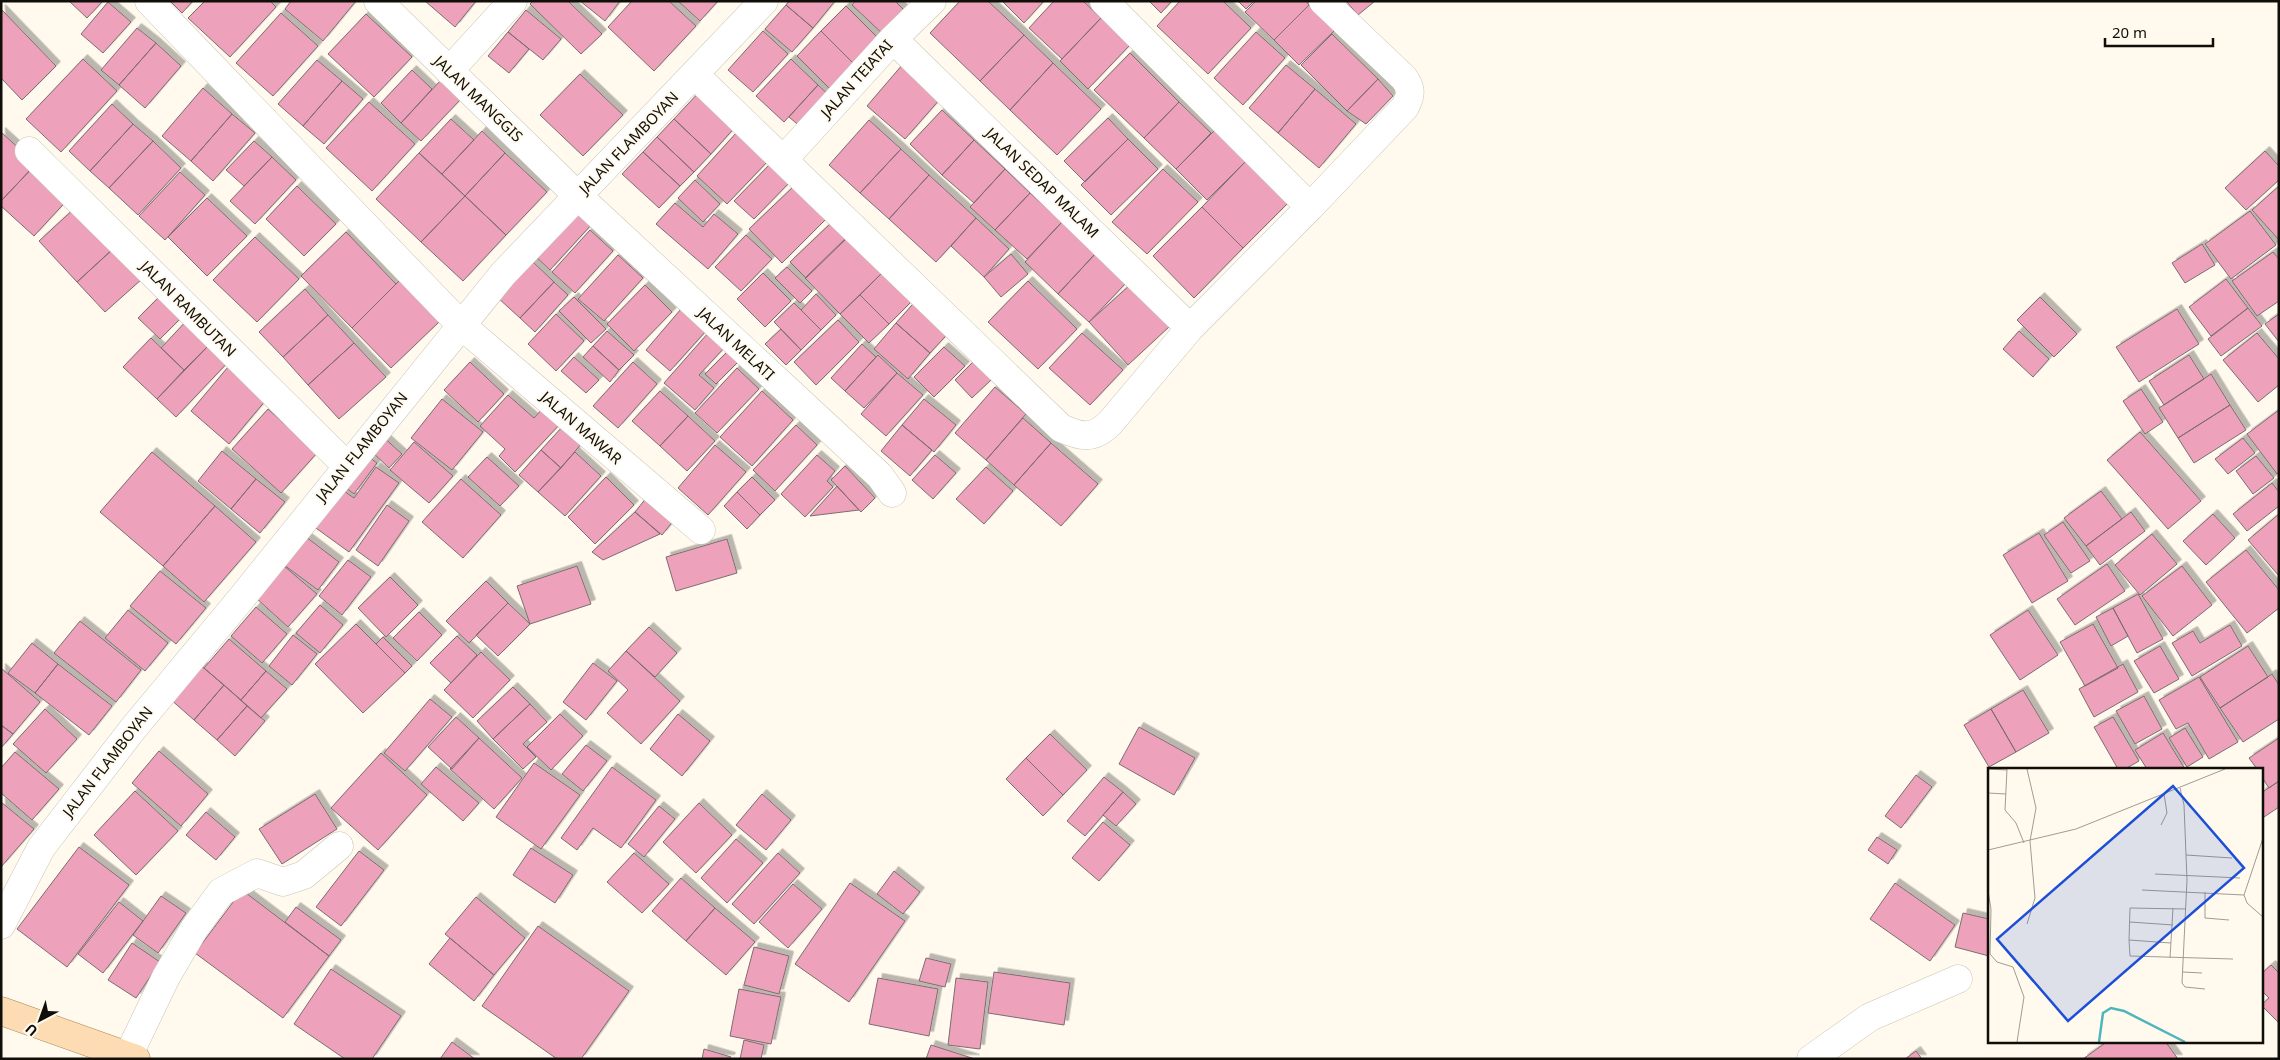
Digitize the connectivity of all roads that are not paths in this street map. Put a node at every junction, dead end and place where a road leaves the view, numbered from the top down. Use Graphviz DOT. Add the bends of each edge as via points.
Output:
graph roads {
  1 [pos="149,1"];
  2 [pos="378,1"];
  3 [pos="513,1"];
  4 [pos="764,1"];
  5 [pos="932,1"];
  6 [pos="1104,1"];
  7 [pos="1323,1"];
  8 [pos="893,39"];
  9 [pos="449,71"];
  10 [pos="695,74"];
  11 [pos="29,151"];
  12 [pos="784,159"];
  13 [pos="578,196"];
  14 [pos="1310,207"];
  15 [pos="461,325"];
  16 [pos="1190,328"];
  17 [pos="347,466"];
  18 [pos="892,493"];
  19 [pos="700,530"];
  20 [pos="340,846"];
  21 [pos="1,926"];
  22 [pos="1958,979"];
  23 [pos="1,1011"];
  24 [pos="132,1057"];
  25 [pos="1811,1059"];
  1 -- 15 [label="street, JALAN MAWAR"];
  2 -- 9 [label="street, JALAN MANGGIS"];
  3 -- 9 [label="street"];
  4 -- 10 [label="street, JALAN FLAMBOYAN"];
  5 -- 8 [label="street, JALAN TEIATAI"];
  6 -- 14 [label="street"];
  7 -- 14 [label="street" via="1404,78 1410,86 1410,96 1405,107"];
  8 -- 12 [label="street, JALAN TEIATAI"];
  8 -- 16 [label="street, JALAN SEDAP MALAM"];
  9 -- 13 [label="street, JALAN MANGGIS"];
  10 -- 12 [label="street"];
  10 -- 13 [label="street, JALAN FLAMBOYAN"];
  11 -- 17 [label="street, JALAN RAMBUTAN"];
  12 -- 16 [label="street" via="1061,428 1073,434 1101,432"];
  13 -- 15 [label="street, JALAN FLAMBOYAN" via="503,274"];
  13 -- 18 [label="street, JALAN MELATI" via="880,476"];
  14 -- 16 [label="street"];
  15 -- 17 [label="street, JALAN FLAMBOYAN"];
  15 -- 19 [label="street, JALAN MAWAR"];
  17 -- 21 [label="street, JALAN FLAMBOYAN" via="132,730 41,848"];
  20 -- 24 [label="street" via="304,875 283,882 257,873 221,892 194,929 166,977"];
  22 -- 25 [label="street" via="1870,1017"];
  23 -- 24 [label="main road"];
}
